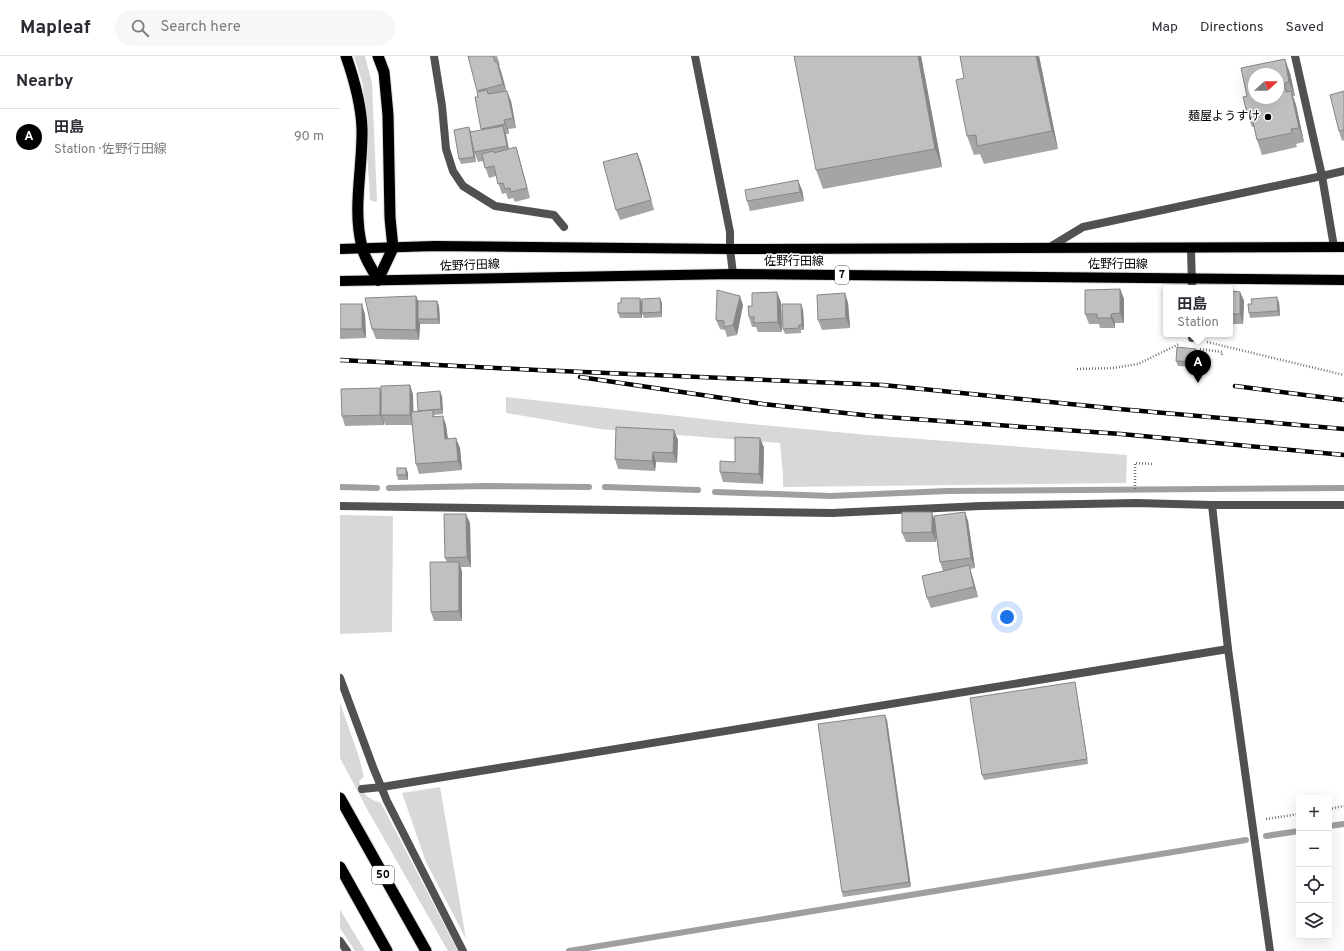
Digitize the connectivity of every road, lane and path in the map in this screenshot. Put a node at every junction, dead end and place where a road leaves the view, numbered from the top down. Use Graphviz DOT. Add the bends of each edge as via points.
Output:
graph roads {
  1 [pos="346,56"];
  2 [pos="378,56"];
  3 [pos="434,56"];
  4 [pos="695,56"];
  5 [pos="1295,56"];
  6 [pos="1344,171"];
  7 [pos="1322,176"];
  8 [pos="564,227"];
  9 [pos="1050,247"];
  10 [pos="1339,247"];
  11 [pos="362,248"];
  12 [pos="392,248"];
  13 [pos="1191,248"];
  14 [pos="340,249"];
  15 [pos="730,249"];
  16 [pos="733,274"];
  17 [pos="378,280"];
  18 [pos="1344,280"];
  19 [pos="340,281"];
  20 [pos="1191,283"];
  21 [pos="1190,337"];
  22 [pos="1192,337"];
  23 [pos="1196,337"];
  24 [pos="1222,356"];
  25 [pos="1077,369"];
  26 [pos="1344,375"];
  27 [pos="1152,464"];
  28 [pos="1135,490"];
  29 [pos="1212,505"];
  30 [pos="1344,505"];
  31 [pos="340,506"];
  32 [pos="1228,649"];
  33 [pos="340,678"];
  34 [pos="382,787"];
  35 [pos="362,789"];
  36 [pos="340,798"];
  37 [pos="1344,806"];
  38 [pos="1332,808"];
  39 [pos="1296,815"];
  40 [pos="1252,822"];
  41 [pos="340,867"];
  42 [pos="340,941"];
  43 [pos="347,951"];
  44 [pos="387,951"];
  45 [pos="426,951"];
  46 [pos="463,951"];
  47 [pos="1270,951"];
  1 -- 11 [label="highway" via="357,89 362,127 357,200"];
  2 -- 12 [label="highway" via="384,72 388,115"];
  3 -- 8 [label="street" via="446,148 453,171 463,186 495,206 554,215"];
  4 -- 15 [label="street" via="730,232"];
  5 -- 7 [label="street"];
  6 -- 7 [label="street"];
  7 -- 9 [label="street" via="1083,227"];
  7 -- 10 [label="street"];
  9 -- 13 [label="main road, 佐野行田線 / 7"];
  9 -- 15 [label="main road, 佐野行田線 / 7"];
  10 -- 13 [label="main road, 佐野行田線 / 7"];
  11 -- 12 [label="main road, 佐野行田線 / 7"];
  11 -- 14 [label="main road, 佐野行田線 / 7"];
  11 -- 17 [label="highway"];
  12 -- 15 [label="main road, 佐野行田線 / 7" via="435,246"];
  12 -- 17 [label="highway"];
  13 -- 20 [label="street"];
  15 -- 16 [label="street"];
  16 -- 17 [label="main road, 佐野行田線 / 7"];
  16 -- 20 [label="main road, 佐野行田線 / 7"];
  17 -- 19 [label="main road, 佐野行田線 / 7"];
  18 -- 20 [label="main road, 佐野行田線 / 7"];
  21 -- 25 [label="path" via="1138,364"];
  22 -- 24 [label="path" via="1192,348 1222,352"];
  23 -- 26 [label="path"];
  27 -- 28 [label="path" via="1135,463"];
  29 -- 30 [label="street"];
  29 -- 31 [label="street" via="1136,503 832,513"];
  29 -- 32 [label="street"];
  32 -- 34 [label="street"];
  32 -- 40 [label="street"];
  33 -- 34 [label="street"];
  34 -- 35 [label="street"];
  34 -- 46 [label="street"];
  36 -- 45 [label="highway, 50"];
  37 -- 38 [label="path"];
  39 -- 40 [label="path"];
  40 -- 47 [label="street"];
  41 -- 44 [label="highway"];
  42 -- 43 [label="street"];
}
